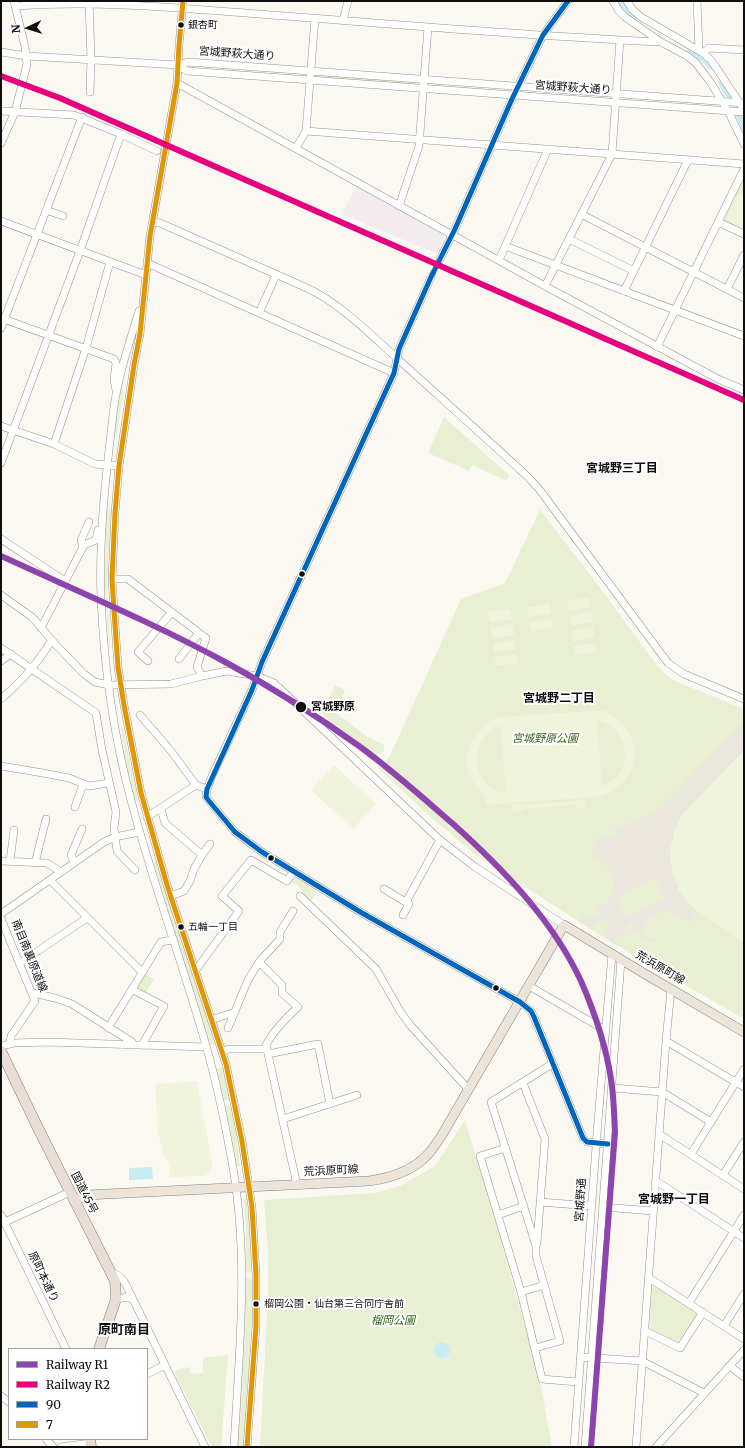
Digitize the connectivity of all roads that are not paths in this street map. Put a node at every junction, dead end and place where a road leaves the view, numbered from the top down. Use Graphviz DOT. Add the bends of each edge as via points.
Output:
graph roads {
  1 [pos="348,1"];
  2 [pos="568,1"];
  3 [pos="613,1"];
  4 [pos="626,1"];
  5 [pos="697,1"];
  6 [pos="89,2"];
  7 [pos="134,3"];
  8 [pos="15,4"];
  9 [pos="183,4"];
  10 [pos="315,18"];
  11 [pos="343,20"];
  12 [pos="428,27"];
  13 [pos="543,35"];
  14 [pos="620,40"];
  15 [pos="661,42"];
  16 [pos="744,50"];
  17 [pos="701,51"];
  18 [pos="1,52"];
  19 [pos="27,56"];
  20 [pos="91,59"];
  21 [pos="178,65"];
  22 [pos="311,70"];
  23 [pos="425,79"];
  24 [pos="310,80"];
  25 [pos="177,83"];
  26 [pos="518,86"];
  27 [pos="424,88"];
  28 [pos="90,92"];
  29 [pos="616,93"];
  30 [pos="514,95"];
  31 [pos="722,101"];
  32 [pos="615,102"];
  33 [pos="742,103"];
  34 [pos="1,111"];
  35 [pos="727,111"];
  36 [pos="15,112"];
  37 [pos="744,112"];
  38 [pos="82,118"];
  39 [pos="306,131"];
  40 [pos="120,134"];
  41 [pos="420,139"];
  42 [pos="1,143"];
  43 [pos="492,144"];
  44 [pos="744,144"];
  45 [pos="296,148"];
  46 [pos="548,149"];
  47 [pos="157,152"];
  48 [pos="612,154"];
  49 [pos="688,160"];
  50 [pos="744,164"];
  51 [pos="744,169"];
  52 [pos="398,206"];
  53 [pos="46,210"];
  54 [pos="581,214"];
  55 [pos="63,216"];
  56 [pos="1,220"];
  57 [pos="153,222"];
  58 [pos="718,222"];
  59 [pos="37,234"];
  60 [pos="744,234"];
  61 [pos="452,235"];
  62 [pos="569,239"];
  63 [pos="505,246"];
  64 [pos="645,247"];
  65 [pos="80,251"];
  66 [pos="744,255"];
  67 [pos="440,259"];
  68 [pos="499,260"];
  69 [pos="110,262"];
  70 [pos="147,263"];
  71 [pos="555,266"];
  72 [pos="634,271"];
  73 [pos="694,272"];
  74 [pos="146,275"];
  75 [pos="276,275"];
  76 [pos="431,277"];
  77 [pos="545,286"];
  78 [pos="727,289"];
  79 [pos="624,291"];
  80 [pos="144,293"];
  81 [pos="744,298"];
  82 [pos="675,310"];
  83 [pos="259,313"];
  84 [pos="3,319"];
  85 [pos="1,328"];
  86 [pos="49,335"];
  87 [pos="744,336"];
  88 [pos="657,347"];
  89 [pos="86,348"];
  90 [pos="398,359"];
  91 [pos="394,373"];
  92 [pos="744,390"];
  93 [pos="116,394"];
  94 [pos="1,426"];
  95 [pos="14,430"];
  96 [pos="54,444"];
  97 [pos="1,462"];
  98 [pos="107,465"];
  99 [pos="119,466"];
  100 [pos="103,508"];
  101 [pos="89,522"];
  102 [pos="1,539"];
  103 [pos="83,548"];
  104 [pos="112,579"];
  105 [pos="65,581"];
  106 [pos="1,595"];
  107 [pos="101,597"];
  108 [pos="172,612"];
  109 [pos="41,628"];
  110 [pos="199,633"];
  111 [pos="52,640"];
  112 [pos="1,648"];
  113 [pos="11,654"];
  114 [pos="179,659"];
  115 [pos="1,661"];
  116 [pos="148,661"];
  117 [pos="32,669"];
  118 [pos="202,676"];
  119 [pos="257,676"];
  120 [pos="109,685"];
  121 [pos="121,685"];
  122 [pos="1,699"];
  123 [pos="744,699"];
  124 [pos="140,715"];
  125 [pos="1,766"];
  126 [pos="109,783"];
  127 [pos="83,784"];
  128 [pos="196,785"];
  129 [pos="207,789"];
  130 [pos="75,807"];
  131 [pos="161,809"];
  132 [pos="147,817"];
  133 [pos="46,819"];
  134 [pos="82,829"];
  135 [pos="14,830"];
  136 [pos="139,832"];
  137 [pos="115,837"];
  138 [pos="440,840"];
  139 [pos="210,844"];
  140 [pos="202,855"];
  141 [pos="1,861"];
  142 [pos="10,861"];
  143 [pos="74,862"];
  144 [pos="35,863"];
  145 [pos="135,870"];
  146 [pos="294,871"];
  147 [pos="61,872"];
  148 [pos="50,880"];
  149 [pos="384,889"];
  150 [pos="171,896"];
  151 [pos="300,896"];
  152 [pos="406,902"];
  153 [pos="293,911"];
  154 [pos="1,914"];
  155 [pos="403,915"];
  156 [pos="87,918"];
  157 [pos="1,919"];
  158 [pos="564,925"];
  159 [pos="172,940"];
  160 [pos="612,954"];
  161 [pos="621,960"];
  162 [pos="259,962"];
  163 [pos="20,963"];
  164 [pos="195,971"];
  165 [pos="142,972"];
  166 [pos="529,986"];
  167 [pos="671,989"];
  168 [pos="133,990"];
  169 [pos="33,993"];
  170 [pos="520,1002"];
  171 [pos="235,1012"];
  172 [pos="211,1020"];
  173 [pos="108,1028"];
  174 [pos="228,1028"];
  175 [pos="605,1030"];
  176 [pos="744,1032"];
  177 [pos="666,1041"];
  178 [pos="10,1043"];
  179 [pos="134,1045"];
  180 [pos="142,1045"];
  181 [pos="1,1046"];
  182 [pos="206,1047"];
  183 [pos="1,1051"];
  184 [pos="222,1051"];
  185 [pos="268,1052"];
  186 [pos="552,1064"];
  187 [pos="744,1069"];
  188 [pos="736,1082"];
  189 [pos="523,1083"];
  190 [pos="744,1087"];
  191 [pos="613,1088"];
  192 [pos="469,1090"];
  193 [pos="662,1092"];
  194 [pos="357,1095"];
  195 [pos="330,1104"];
  196 [pos="283,1119"];
  197 [pos="711,1122"];
  198 [pos="659,1134"];
  199 [pos="744,1142"];
  200 [pos="596,1144"];
  201 [pos="608,1144"];
  202 [pos="506,1148"];
  203 [pos="691,1154"];
  204 [pos="723,1175"];
  205 [pos="656,1181"];
  206 [pos="297,1184"];
  207 [pos="249,1187"];
  208 [pos="236,1188"];
  209 [pos="744,1189"];
  210 [pos="72,1196"];
  211 [pos="540,1202"];
  212 [pos="524,1206"];
  213 [pos="591,1206"];
  214 [pos="603,1207"];
  215 [pos="653,1211"];
  216 [pos="498,1214"];
  217 [pos="1,1215"];
  218 [pos="744,1215"];
  219 [pos="5,1222"];
  220 [pos="734,1231"];
  221 [pos="744,1238"];
  222 [pos="536,1246"];
  223 [pos="112,1273"];
  224 [pos="242,1275"];
  225 [pos="256,1275"];
  226 [pos="648,1278"];
  227 [pos="544,1285"];
  228 [pos="520,1292"];
  229 [pos="744,1294"];
  230 [pos="116,1299"];
  231 [pos="133,1300"];
  232 [pos="689,1303"];
  233 [pos="702,1312"];
  234 [pos="724,1326"];
  235 [pos="645,1331"];
  236 [pos="744,1339"];
  237 [pos="66,1348"];
  238 [pos="99,1348"];
  239 [pos="535,1348"];
  240 [pos="744,1350"];
  241 [pos="580,1357"];
  242 [pos="591,1358"];
  243 [pos="642,1361"];
  244 [pos="165,1365"];
  245 [pos="730,1366"];
  246 [pos="148,1374"];
  247 [pos="744,1377"];
  248 [pos="578,1382"];
  249 [pos="704,1393"];
  250 [pos="91,1443"];
  251 [pos="61,1447"];
  252 [pos="205,1447"];
  253 [pos="234,1447"];
  254 [pos="247,1447"];
  255 [pos="574,1447"];
  256 [pos="584,1447"];
  257 [pos="636,1447"];
  258 [pos="656,1447"];
  1 -- 11 [label="street"];
  2 -- 13 [label="street"];
  3 -- 15 [label="street" via="625,17"];
  4 -- 17 [label="street" via="641,17"];
  5 -- 17 [label="street"];
  6 -- 7 [label="street"];
  6 -- 8 [label="street"];
  6 -- 20 [label="street"];
  7 -- 9 [label="street"];
  8 -- 19 [label="street"];
  9 -- 10 [label="street"];
  9 -- 21 [label="street"];
  10 -- 11 [label="street"];
  10 -- 22 [label="street"];
  11 -- 12 [label="street"];
  12 -- 13 [label="street"];
  12 -- 23 [label="street"];
  13 -- 14 [label="street"];
  13 -- 26 [label="street"];
  14 -- 15 [label="street"];
  14 -- 29 [label="street"];
  15 -- 31 [label="street" via="696,64"];
  16 -- 17 [label="street" via="709,48"];
  17 -- 33 [label="street" via="711,60"];
  18 -- 19 [label="street"];
  19 -- 20 [label="street"];
  19 -- 36 [label="street"];
  20 -- 21 [label="street"];
  20 -- 28 [label="street"];
  21 -- 22 [label="street, 宮城野萩大通り" via="188,62"];
  21 -- 24 [label="street, 宮城野萩大通り" via="187,71"];
  21 -- 25 [label="street"];
  22 -- 23 [label="street, 宮城野萩大通り"];
  22 -- 24 [label="street"];
  23 -- 26 [label="street, 宮城野萩大通り"];
  23 -- 27 [label="street"];
  24 -- 27 [label="street, 宮城野萩大通り"];
  24 -- 39 [label="street"];
  25 -- 45 [label="street"];
  25 -- 57 [label="street"];
  26 -- 29 [label="street, 宮城野萩大通り"];
  26 -- 30 [label="street"];
  27 -- 30 [label="street, 宮城野萩大通り"];
  27 -- 41 [label="street"];
  29 -- 31 [label="street, 宮城野萩大通り"];
  29 -- 32 [label="street"];
  30 -- 32 [label="street, 宮城野萩大通り"];
  30 -- 43 [label="street"];
  31 -- 33 [label="street, 宮城野萩大通り"];
  31 -- 35 [label="street"];
  32 -- 35 [label="street, 宮城野萩大通り"];
  32 -- 48 [label="street"];
  33 -- 37 [label="street"];
  34 -- 36 [label="street"];
  35 -- 37 [label="street, 宮城野萩大通り"];
  35 -- 44 [label="street"];
  36 -- 38 [label="street" via="56,113"];
  36 -- 42 [label="street"];
  38 -- 40 [label="street"];
  38 -- 53 [label="street"];
  39 -- 41 [label="street"];
  39 -- 45 [label="street"];
  40 -- 47 [label="street"];
  40 -- 65 [label="street"];
  41 -- 43 [label="street"];
  41 -- 52 [label="street"];
  43 -- 46 [label="street"];
  43 -- 61 [label="street"];
  45 -- 52 [label="street"];
  46 -- 48 [label="street"];
  46 -- 63 [label="street"];
  48 -- 49 [label="street"];
  48 -- 54 [label="street"];
  49 -- 50 [label="street"];
  49 -- 64 [label="street"];
  51 -- 58 [label="street"];
  52 -- 61 [label="street"];
  53 -- 55 [label="street"];
  53 -- 59 [label="street"];
  54 -- 62 [label="street"];
  54 -- 64 [label="street"];
  56 -- 59 [label="street"];
  57 -- 70 [label="street"];
  57 -- 75 [label="street"];
  58 -- 60 [label="street"];
  58 -- 73 [label="street"];
  59 -- 65 [label="street"];
  59 -- 84 [label="street"];
  61 -- 67 [label="street"];
  61 -- 68 [label="street"];
  62 -- 71 [label="street"];
  62 -- 72 [label="street"];
  63 -- 68 [label="street"];
  63 -- 71 [label="street"];
  64 -- 72 [label="street"];
  64 -- 73 [label="street"];
  65 -- 69 [label="street"];
  65 -- 86 [label="street"];
  66 -- 78 [label="street"];
  68 -- 77 [label="street"];
  69 -- 74 [label="street"];
  69 -- 89 [label="street"];
  70 -- 74 [label="street"];
  70 -- 83 [label="street"];
  71 -- 77 [label="street"];
  71 -- 79 [label="street"];
  72 -- 79 [label="street"];
  73 -- 78 [label="street"];
  73 -- 82 [label="street"];
  74 -- 80 [label="street"];
  75 -- 83 [label="street"];
  75 -- 90 [label="street" via="332,302"];
  76 -- 90 [label="street" via="399,349"];
  77 -- 88 [label="street"];
  78 -- 81 [label="street"];
  79 -- 82 [label="street"];
  80 -- 93 [label="street"];
  80 -- 99 [label="street"];
  82 -- 87 [label="street"];
  82 -- 88 [label="street"];
  83 -- 91 [label="street"];
  84 -- 85 [label="street"];
  84 -- 86 [label="street"];
  86 -- 89 [label="street"];
  86 -- 95 [label="street"];
  88 -- 92 [label="street"];
  89 -- 93 [label="street" via="116,362"];
  89 -- 96 [label="street"];
  90 -- 91 [label="street"];
  90 -- 123 [label="street" via="539,489 668,663 684,674"];
  91 -- 119 [label="street"];
  93 -- 98 [label="street"];
  94 -- 95 [label="street"];
  95 -- 96 [label="street"];
  95 -- 97 [label="street"];
  96 -- 98 [label="street" via="95,464"];
  98 -- 99 [label="street"];
  98 -- 100 [label="street"];
  99 -- 104 [label="street"];
  100 -- 103 [label="street" via="98,521 96,540 84,545"];
  100 -- 107 [label="street"];
  101 -- 103 [label="street" via="81,540"];
  102 -- 105 [label="street"];
  103 -- 105 [label="street"];
  103 -- 107 [label="street" via="94,547 97,551 97,576"];
  104 -- 108 [label="street" via="128,579"];
  104 -- 121 [label="street"];
  105 -- 109 [label="street"];
  106 -- 109 [label="street" via="32,617"];
  107 -- 120 [label="street"];
  108 -- 110 [label="street"];
  108 -- 116 [label="street" via="138,652"];
  109 -- 111 [label="street"];
  110 -- 114 [label="street"];
  110 -- 118 [label="street" via="206,638 197,667"];
  111 -- 117 [label="street"];
  111 -- 120 [label="street" via="84,674 96,682"];
  112 -- 113 [label="street"];
  113 -- 115 [label="street"];
  113 -- 117 [label="street"];
  117 -- 122 [label="street"];
  117 -- 126 [label="street" via="96,713"];
  118 -- 119 [label="street" via="227,671"];
  118 -- 121 [label="street" via="171,684"];
  119 -- 129 [label="street"];
  119 -- 138 [label="street" via="274,683"];
  120 -- 121 [label="street"];
  120 -- 136 [label="street" via="124,771"];
  121 -- 132 [label="street" via="134,764"];
  124 -- 128 [label="street" via="172,751"];
  125 -- 127 [label="street" via="69,778"];
  126 -- 127 [label="street" via="90,786"];
  126 -- 137 [label="street" via="116,812"];
  127 -- 130 [label="street"];
  128 -- 129 [label="street"];
  128 -- 131 [label="street"];
  129 -- 146 [label="street" via="206,797 235,832"];
  131 -- 132 [label="street"];
  131 -- 140 [label="street" via="165,823"];
  132 -- 150 [label="street"];
  133 -- 144 [label="street"];
  134 -- 143 [label="street" via="71,855"];
  135 -- 142 [label="street"];
  136 -- 137 [label="street"];
  136 -- 159 [label="street"];
  137 -- 143 [label="street"];
  137 -- 145 [label="street" via="117,851"];
  138 -- 152 [label="street"];
  138 -- 158 [label="street" via="475,867"];
  139 -- 140 [label="street"];
  140 -- 150 [label="street" via="184,891"];
  141 -- 142 [label="street"];
  142 -- 144 [label="street"];
  143 -- 147 [label="street"];
  144 -- 147 [label="street" via="47,863"];
  146 -- 164 [label="street" via="287,881 251,860 222,896 239,911"];
  146 -- 170 [label="street" via="362,913"];
  147 -- 148 [label="street"];
  148 -- 154 [label="street"];
  148 -- 156 [label="street"];
  149 -- 152 [label="street"];
  150 -- 164 [label="street"];
  151 -- 192 [label="street" via="376,969 410,1025"];
  152 -- 155 [label="street" via="409,904"];
  153 -- 162 [label="street" via="280,932 280,939"];
  156 -- 163 [label="street"];
  156 -- 165 [label="street"];
  157 -- 163 [label="street, 南目南裏原道線"];
  158 -- 160 [label="main road, 荒浜原町線"];
  158 -- 166 [label="main road, 荒浜原町線"];
  159 -- 165 [label="street" via="161,942"];
  159 -- 182 [label="street"];
  160 -- 161 [label="main road, 荒浜原町線"];
  160 -- 175 [label="street, 宮城野通"];
  161 -- 167 [label="main road, 荒浜原町線"];
  161 -- 191 [label="street, 宮城野通"];
  162 -- 171 [label="street" via="248,980"];
  162 -- 185 [label="street" via="282,984 282,993 298,1007 270,1038 266,1045"];
  163 -- 169 [label="street, 南目南裏原道線"];
  164 -- 172 [label="street"];
  165 -- 168 [label="street"];
  166 -- 170 [label="main road, 荒浜原町線"];
  166 -- 175 [label="street"];
  167 -- 176 [label="main road, 荒浜原町線"];
  167 -- 177 [label="street"];
  168 -- 173 [label="street"];
  168 -- 180 [label="street" via="164,1006"];
  169 -- 173 [label="street" via="72,1004"];
  169 -- 178 [label="street, 南目南裏原道線" via="35,1001 11,1036"];
  170 -- 186 [label="street" via="531,1011"];
  170 -- 192 [label="main road, 荒浜原町線"];
  171 -- 172 [label="street"];
  171 -- 174 [label="street"];
  172 -- 184 [label="street"];
  173 -- 179 [label="street"];
  175 -- 200 [label="street, 宮城野通"];
  177 -- 188 [label="street"];
  177 -- 193 [label="street"];
  178 -- 179 [label="street"];
  178 -- 181 [label="street"];
  179 -- 180 [label="street"];
  180 -- 182 [label="street"];
  182 -- 208 [label="street" via="224,1117"];
  183 -- 210 [label="highway, 国道45号"];
  184 -- 185 [label="street" via="229,1048"];
  184 -- 207 [label="street" via="237,1114"];
  185 -- 195 [label="street" via="318,1044"];
  185 -- 196 [label="street"];
  186 -- 189 [label="street"];
  186 -- 200 [label="street" via="583,1138"];
  187 -- 188 [label="street"];
  188 -- 190 [label="street"];
  188 -- 197 [label="street"];
  189 -- 202 [label="street" via="492,1102"];
  189 -- 211 [label="street" via="545,1139"];
  191 -- 193 [label="street"];
  191 -- 201 [label="street, 宮城野通"];
  192 -- 206 [label="main road, 荒浜原町線" via="430,1153 404,1171 381,1180"];
  193 -- 197 [label="street"];
  193 -- 198 [label="street"];
  194 -- 195 [label="street"];
  195 -- 196 [label="street"];
  196 -- 206 [label="street"];
  197 -- 203 [label="street"];
  198 -- 203 [label="street"];
  198 -- 205 [label="street"];
  199 -- 204 [label="street"];
  200 -- 201 [label="street"];
  200 -- 213 [label="street, 宮城野通"];
  201 -- 214 [label="street, 宮城野通"];
  202 -- 212 [label="street"];
  202 -- 216 [label="street" via="480,1156"];
  203 -- 204 [label="street"];
  204 -- 209 [label="street"];
  205 -- 215 [label="street"];
  205 -- 220 [label="street"];
  206 -- 207 [label="main road, 荒浜原町線"];
  207 -- 208 [label="main road, 荒浜原町線"];
  207 -- 225 [label="street"];
  208 -- 210 [label="main road, 荒浜原町線"];
  208 -- 224 [label="street"];
  210 -- 219 [label="street"];
  210 -- 223 [label="highway, 国道45号"];
  211 -- 213 [label="street"];
  211 -- 222 [label="street"];
  212 -- 216 [label="street"];
  212 -- 222 [label="street"];
  213 -- 241 [label="street, 宮城野通"];
  214 -- 215 [label="street"];
  214 -- 242 [label="street, 宮城野通"];
  215 -- 226 [label="street"];
  216 -- 228 [label="street"];
  217 -- 219 [label="street, 原町本通り"];
  218 -- 220 [label="street"];
  219 -- 237 [label="street, 原町本通り"];
  220 -- 221 [label="street"];
  220 -- 232 [label="street"];
  222 -- 227 [label="street" via="536,1256"];
  223 -- 230 [label="highway, 国道45号" via="116,1285"];
  223 -- 231 [label="street" via="119,1275 124,1281"];
  224 -- 225 [label="street"];
  224 -- 253 [label="street"];
  225 -- 254 [label="street" via="256,1326"];
  226 -- 232 [label="street"];
  226 -- 235 [label="street"];
  227 -- 228 [label="street"];
  227 -- 239 [label="street" via="560,1341"];
  228 -- 239 [label="street"];
  229 -- 234 [label="street"];
  230 -- 231 [label="street" via="128,1297"];
  230 -- 238 [label="highway, 国道45号"];
  231 -- 244 [label="street"];
  232 -- 233 [label="street"];
  233 -- 234 [label="street"];
  233 -- 235 [label="street" via="680,1348"];
  234 -- 236 [label="street"];
  235 -- 243 [label="street"];
  239 -- 248 [label="street" via="542,1379"];
  240 -- 245 [label="street"];
  241 -- 242 [label="street"];
  241 -- 248 [label="street, 宮城野通"];
  242 -- 243 [label="street"];
  242 -- 256 [label="street, 宮城野通"];
  243 -- 249 [label="street"];
  243 -- 257 [label="street"];
  244 -- 246 [label="street"];
  244 -- 252 [label="street"];
  245 -- 247 [label="street"];
  245 -- 249 [label="street"];
  248 -- 255 [label="street, 宮城野通"];
  249 -- 258 [label="street"];
  250 -- 251 [label="street"];
}
